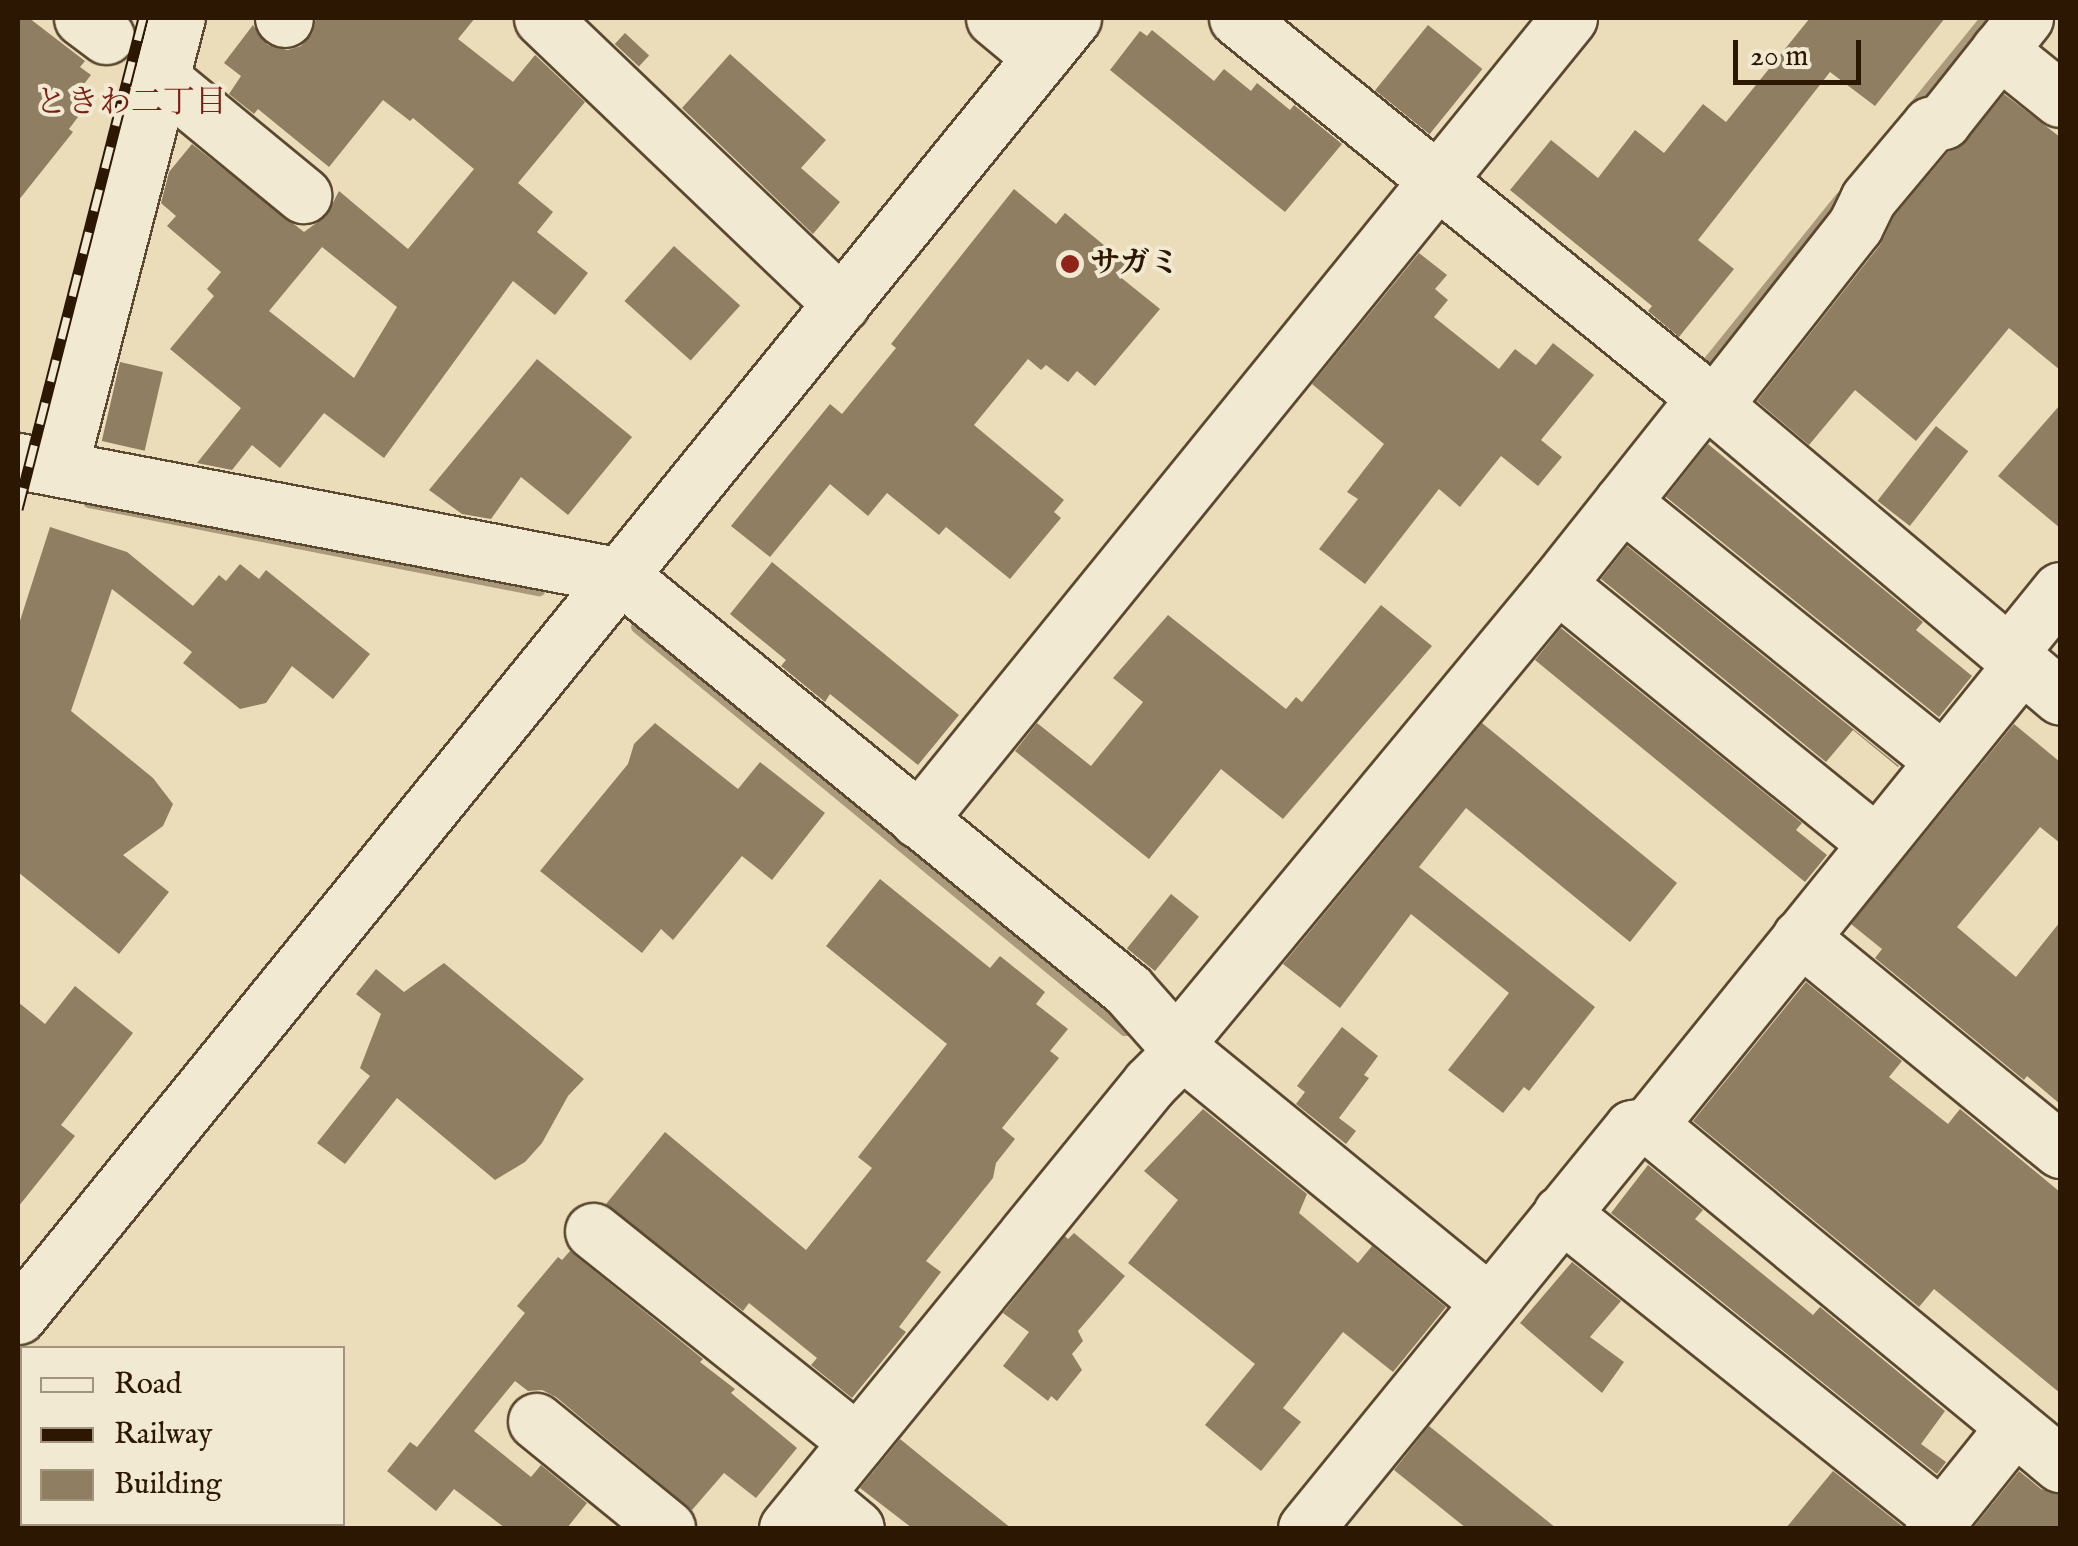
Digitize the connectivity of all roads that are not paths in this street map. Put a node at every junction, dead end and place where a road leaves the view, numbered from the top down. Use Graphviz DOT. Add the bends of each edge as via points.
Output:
graph roads {
  1 [pos="177,18"];
  2 [pos="541,18"];
  3 [pos="994,18"];
  4 [pos="1237,18"];
  5 [pos="1569,18"];
  6 [pos="2012,34"];
  7 [pos="1058,37"];
  8 [pos="162,79"];
  9 [pos="2060,99"];
  10 [pos="1435,182"];
  11 [pos="303,195"];
  12 [pos="842,304"];
  13 [pos="1697,391"];
  14 [pos="38,464"];
  15 [pos="1622,502"];
  16 [pos="621,576"];
  17 [pos="1558,584"];
  18 [pos="2060,590"];
  19 [pos="2030,671"];
  20 [pos="1943,761"];
  21 [pos="918,820"];
  22 [pos="1876,843"];
  23 [pos="1800,936"];
  24 [pos="1176,1046"];
  25 [pos="1649,1125"];
  26 [pos="2060,1150"];
  27 [pos="1561,1214"];
  28 [pos="593,1231"];
  29 [pos="1488,1302"];
  30 [pos="18,1316"];
  31 [pos="536,1422"];
  32 [pos="2014,1427"];
  33 [pos="857,1442"];
  34 [pos="2060,1464"];
  35 [pos="801,1511"];
  36 [pos="1937,1523"];
  37 [pos="667,1528"];
  38 [pos="856,1528"];
  39 [pos="1306,1528"];
  1 -- 8 [label="street"];
  2 -- 12 [label="street"];
  3 -- 7 [label="street"];
  4 -- 10 [label="street"];
  5 -- 10 [label="street"];
  6 -- 9 [label="street"];
  6 -- 13 [label="street" via="1943,121 1930,125 1868,199 1855,226"];
  7 -- 12 [label="street"];
  8 -- 11 [label="street"];
  8 -- 14 [label="street"];
  10 -- 13 [label="street"];
  10 -- 21 [label="street"];
  12 -- 16 [label="street"];
  13 -- 15 [label="street"];
  13 -- 19 [label="street"];
  14 -- 16 [label="street"];
  15 -- 17 [label="street"];
  15 -- 20 [label="street"];
  16 -- 21 [label="street"];
  16 -- 30 [label="street"];
  17 -- 22 [label="street"];
  17 -- 24 [label="street"];
  18 -- 19 [label="street"];
  19 -- 20 [label="street"];
  20 -- 22 [label="street"];
  21 -- 24 [label="street" via="1132,996"];
  22 -- 23 [label="street"];
  23 -- 25 [label="street"];
  23 -- 26 [label="street"];
  24 -- 29 [label="street"];
  24 -- 33 [label="street"];
  25 -- 27 [label="street" via="1632,1128"];
  25 -- 32 [label="street"];
  27 -- 29 [label="street"];
  27 -- 36 [label="street"];
  28 -- 33 [label="street"];
  29 -- 39 [label="street"];
  31 -- 37 [label="street"];
  32 -- 34 [label="street"];
  32 -- 36 [label="street"];
  33 -- 35 [label="street"];
  35 -- 38 [label="street"];
}
